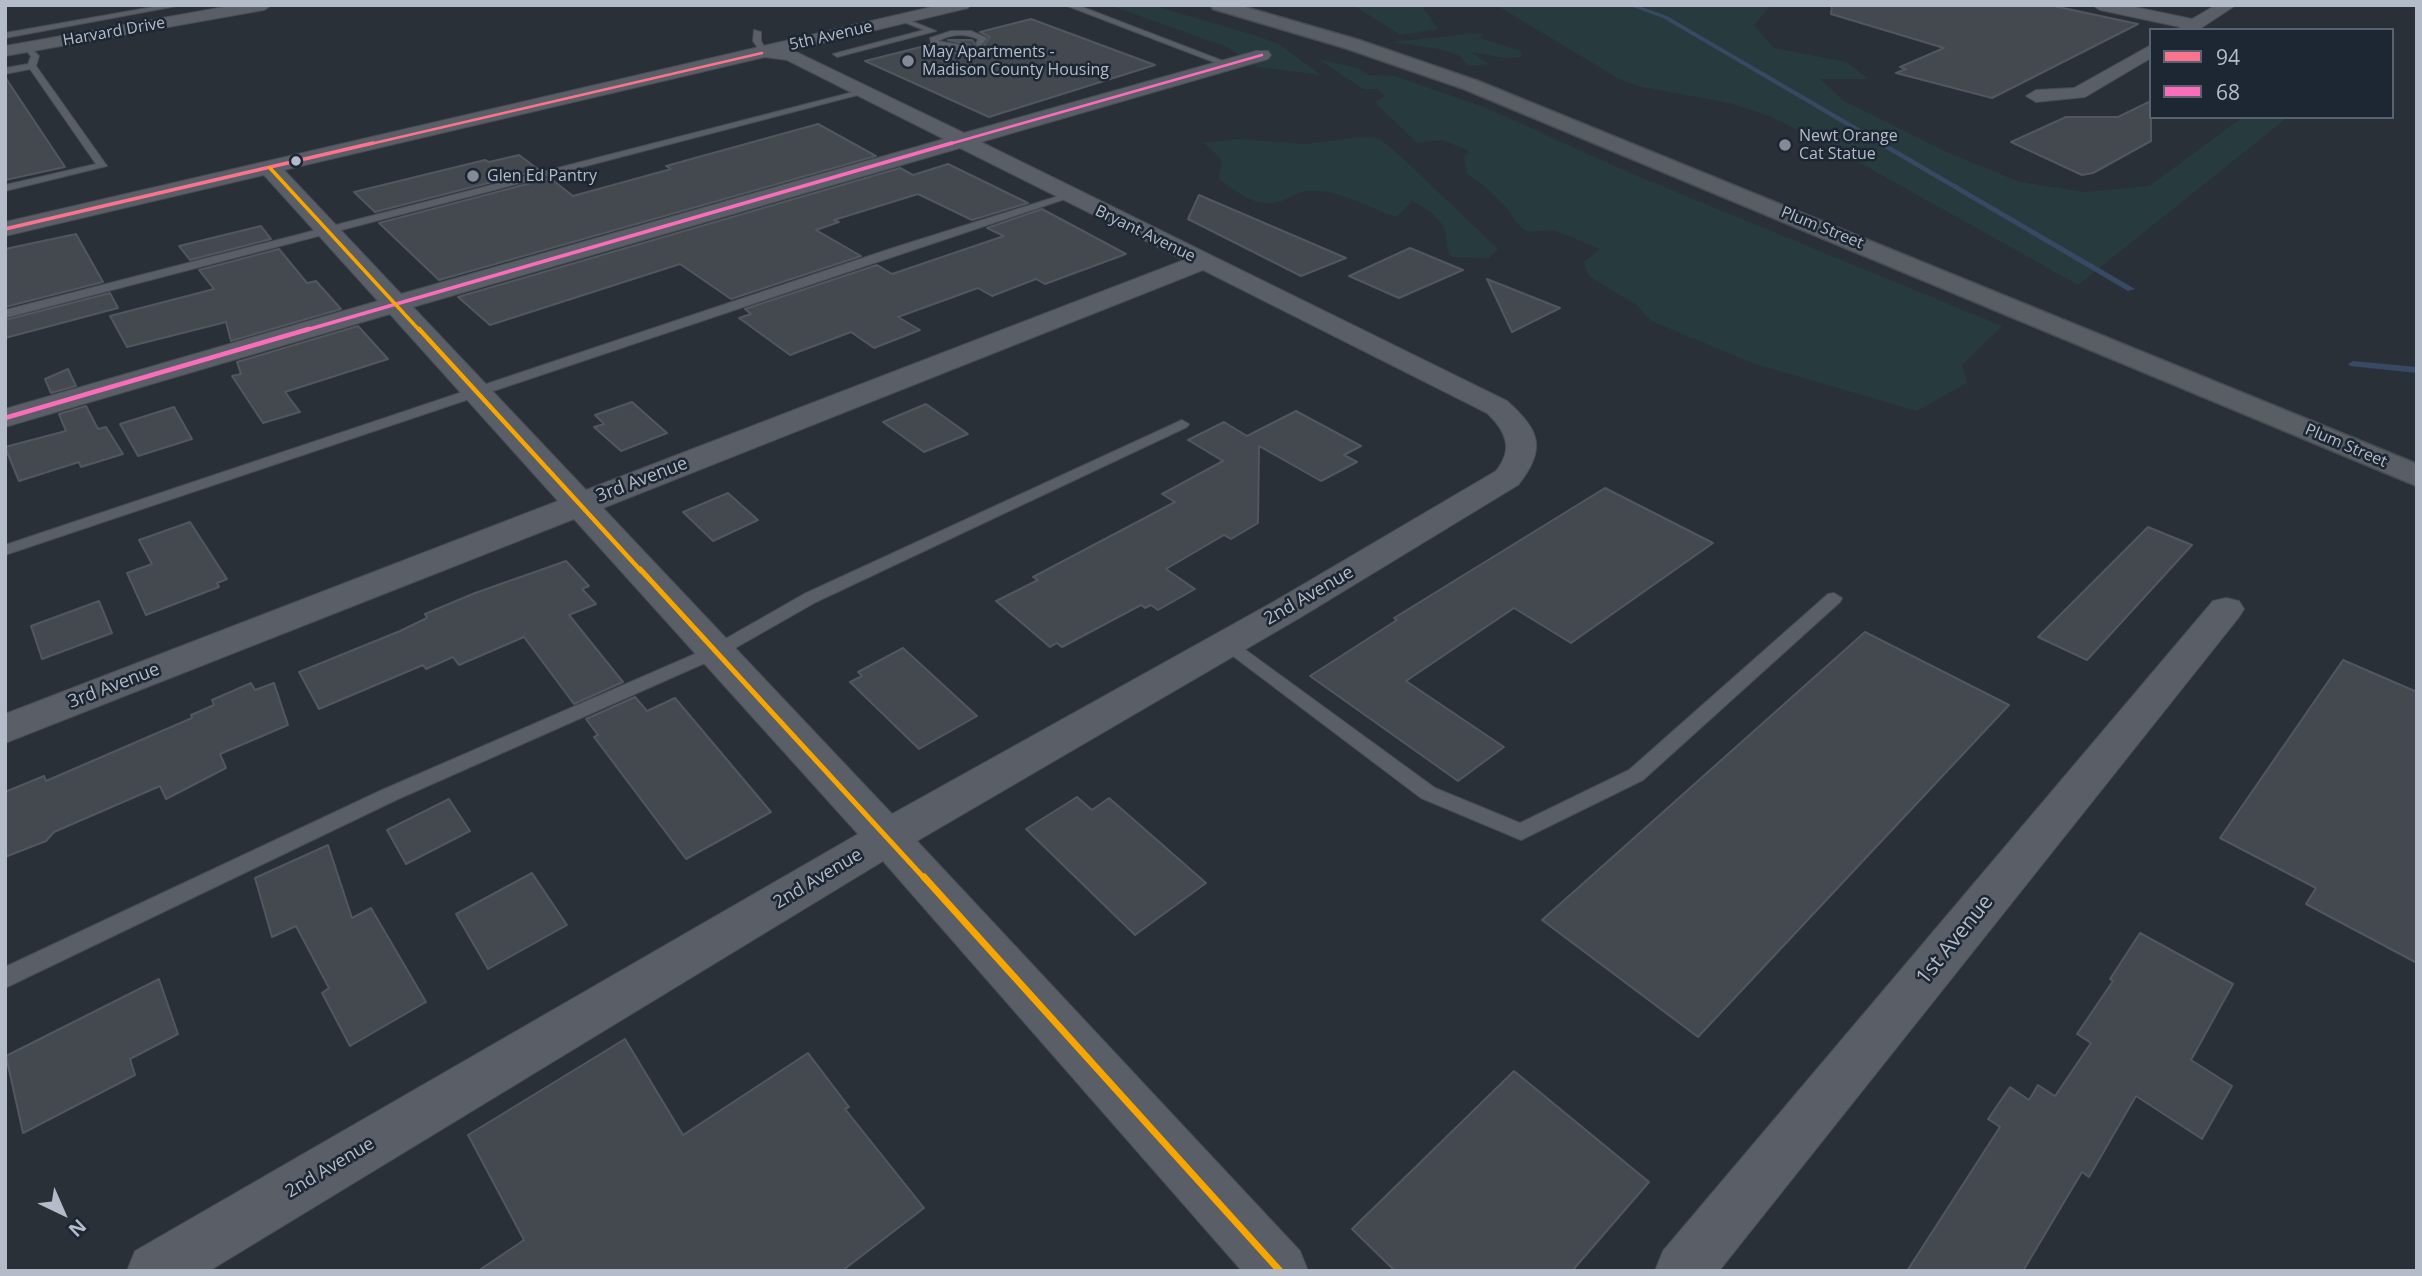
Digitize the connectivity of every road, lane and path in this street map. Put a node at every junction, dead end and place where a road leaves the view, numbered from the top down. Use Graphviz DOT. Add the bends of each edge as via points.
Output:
graph roads {
  1 [pos="178,5"];
  2 [pos="264,5"];
  3 [pos="962,5"];
  4 [pos="1069,5"];
  5 [pos="1219,5"];
  6 [pos="2100,5"];
  7 [pos="2228,5"];
  8 [pos="904,19"];
  9 [pos="2190,27"];
  10 [pos="932,31"];
  11 [pos="943,35"];
  12 [pos="5,36"];
  13 [pos="761,42"];
  14 [pos="980,44"];
  15 [pos="27,47"];
  16 [pos="965,48"];
  17 [pos="5,51"];
  18 [pos="2149,51"];
  19 [pos="837,54"];
  20 [pos="1262,55"];
  21 [pos="1227,64"];
  22 [pos="32,66"];
  23 [pos="5,71"];
  24 [pos="864,92"];
  25 [pos="2036,96"];
  26 [pos="959,141"];
  27 [pos="270,167"];
  28 [pos="5,188"];
  29 [pos="1069,196"];
  30 [pos="5,229"];
  31 [pos="330,231"];
  32 [pos="1201,262"];
  33 [pos="395,305"];
  34 [pos="5,314"];
  35 [pos="477,393"];
  36 [pos="5,418"];
  37 [pos="1182,424"];
  38 [pos="1518,428"];
  39 [pos="2417,476"];
  40 [pos="581,503"];
  41 [pos="5,550"];
  42 [pos="1834,598"];
  43 [pos="2226,608"];
  44 [pos="1226,644"];
  45 [pos="717,651"];
  46 [pos="5,729"];
  47 [pos="888,838"];
  48 [pos="5,978"];
  49 [pos="155,1271"];
  50 [pos="1280,1271"];
  51 [pos="1683,1271"];
  1 -- 12 [label="lane"];
  2 -- 15 [label="street, Harvard Drive"];
  3 -- 8 [label="street, 5th Avenue"];
  4 -- 21 [label="lane"];
  5 -- 39 [label="main road, Plum Street" via="1471,85"];
  6 -- 9 [label="street"];
  7 -- 9 [label="street"];
  8 -- 10 [label="lane"];
  8 -- 13 [label="street, 5th Avenue"];
  10 -- 11 [label="lane"];
  10 -- 19 [label="lane"];
  11 -- 14 [label="lane" via="975,34 983,38"];
  11 -- 16 [label="lane" via="933,40 935,45"];
  13 -- 24 [label="street, Bryant Avenue"];
  13 -- 27 [label="street, 5th Avenue"];
  15 -- 17 [label="street, Harvard Drive"];
  15 -- 22 [label="lane" via="35,56"];
  18 -- 25 [label="street" via="2078,93"];
  20 -- 21 [label="street"];
  21 -- 26 [label="street"];
  22 -- 23 [label="lane"];
  22 -- 28 [label="lane" via="102,166"];
  24 -- 26 [label="street, Bryant Avenue"];
  24 -- 31 [label="lane"];
  26 -- 29 [label="street, Bryant Avenue"];
  26 -- 33 [label="street"];
  27 -- 30 [label="street, 5th Avenue"];
  27 -- 31 [label="street"];
  29 -- 32 [label="street, Bryant Avenue"];
  29 -- 35 [label="lane"];
  31 -- 33 [label="street"];
  31 -- 34 [label="lane"];
  32 -- 38 [label="street, Bryant Avenue" via="1497,407"];
  32 -- 40 [label="street, 3rd Avenue"];
  33 -- 35 [label="street"];
  33 -- 36 [label="street"];
  35 -- 40 [label="street"];
  35 -- 41 [label="lane"];
  37 -- 45 [label="lane" via="810,598"];
  38 -- 44 [label="street, 2nd Avenue" via="1524,450 1518,467 1507,478"];
  40 -- 45 [label="street"];
  40 -- 46 [label="street, 3rd Avenue"];
  42 -- 44 [label="lane" via="1636,775 1521,832 1428,793"];
  43 -- 51 [label="street, 1st Avenue"];
  44 -- 47 [label="street, 2nd Avenue"];
  45 -- 47 [label="street"];
  45 -- 48 [label="lane" via="389,795"];
  47 -- 49 [label="street, 2nd Avenue"];
  47 -- 50 [label="street"];
}
